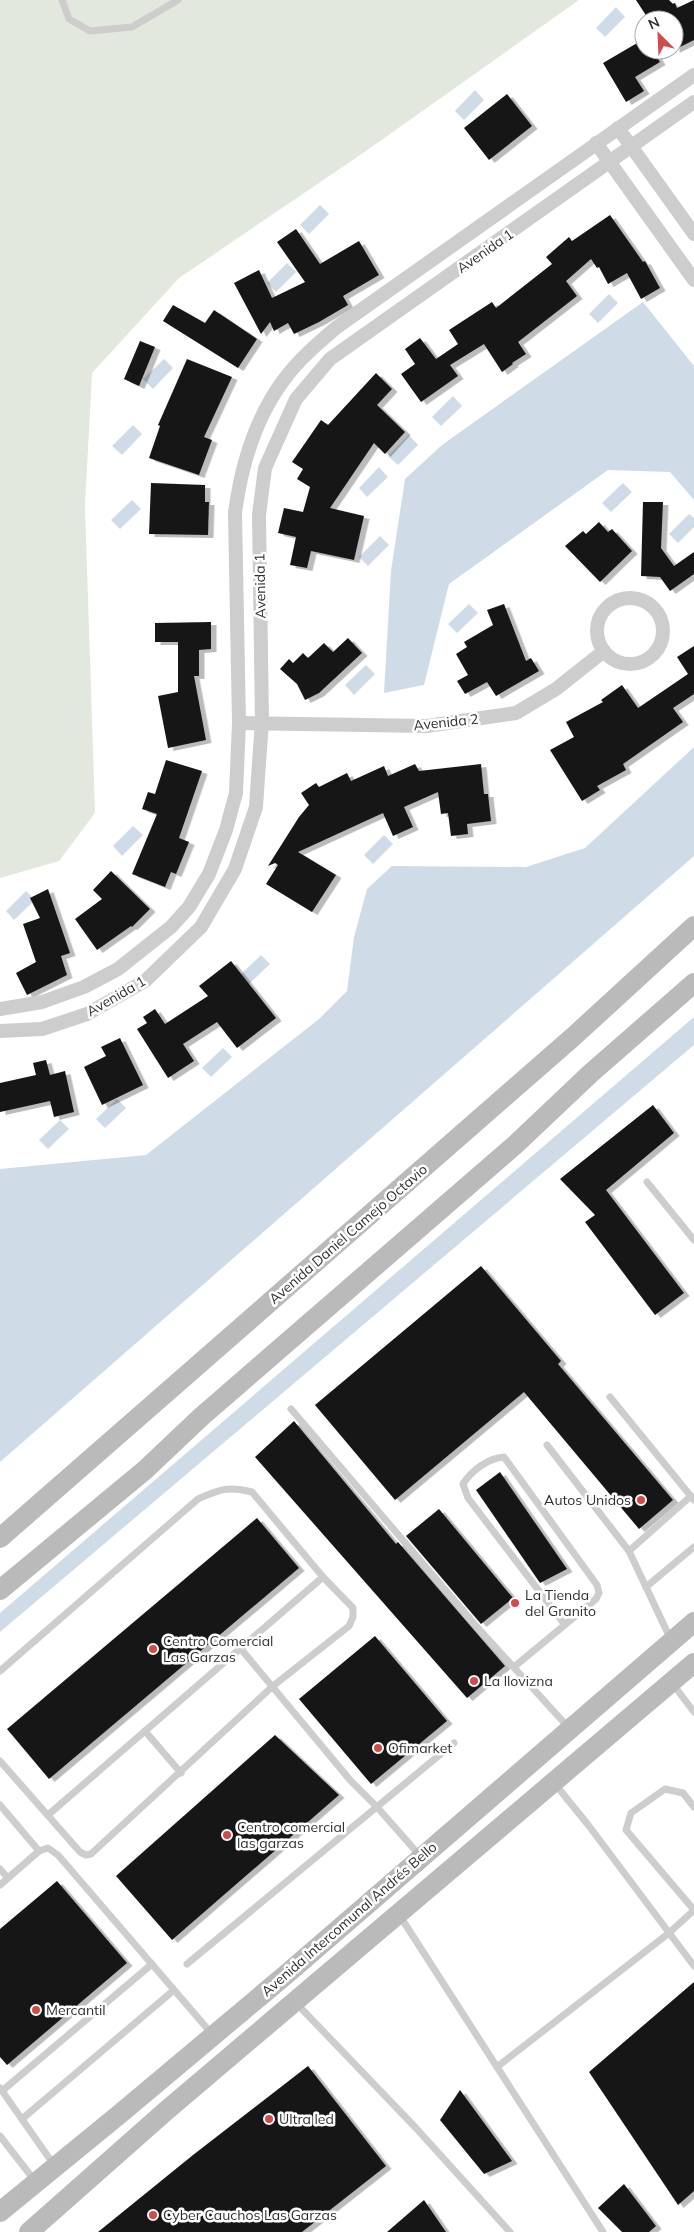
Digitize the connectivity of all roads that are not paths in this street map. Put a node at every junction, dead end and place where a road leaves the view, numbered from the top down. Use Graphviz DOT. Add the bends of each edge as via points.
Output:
graph roads {
  1 [pos="62,0"];
  2 [pos="178,0"];
  3 [pos="694,75"];
  4 [pos="694,102"];
  5 [pos="618,128"];
  6 [pos="596,143"];
  7 [pos="632,147"];
  8 [pos="610,162"];
  9 [pos="694,234"];
  10 [pos="694,280"];
  11 [pos="604,651"];
  12 [pos="239,723"];
  13 [pos="262,723"];
  14 [pos="694,926"];
  15 [pos="694,983"];
  16 [pos="0,1009"];
  17 [pos="0,1031"];
  18 [pos="647,1182"];
  19 [pos="694,1240"];
  20 [pos="610,1397"];
  21 [pos="291,1409"];
  22 [pos="547,1445"];
  23 [pos="692,1498"];
  24 [pos="0,1538"];
  25 [pos="694,1547"];
  26 [pos="628,1551"];
  27 [pos="323,1577"];
  28 [pos="646,1587"];
  29 [pos="0,1590"];
  30 [pos="694,1622"];
  31 [pos="565,1625"];
  32 [pos="671,1640"];
  33 [pos="241,1649"];
  34 [pos="694,1663"];
  35 [pos="514,1667"];
  36 [pos="0,1671"];
  37 [pos="671,1682"];
  38 [pos="273,1686"];
  39 [pos="694,1712"];
  40 [pos="570,1729"];
  41 [pos="146,1731"];
  42 [pos="454,1743"];
  43 [pos="0,1761"];
  44 [pos="180,1773"];
  45 [pos="554,1782"];
  46 [pos="0,1805"];
  47 [pos="377,1807"];
  48 [pos="694,1807"];
  49 [pos="48,1816"];
  50 [pos="39,1851"];
  51 [pos="421,1858"];
  52 [pos="0,1869"];
  53 [pos="8,1878"];
  54 [pos="0,1885"];
  55 [pos="694,1910"];
  56 [pos="398,1914"];
  57 [pos="669,1933"];
  58 [pos="152,1964"];
  59 [pos="187,1964"];
  60 [pos="694,1966"];
  61 [pos="174,1990"];
  62 [pos="295,2002"];
  63 [pos="214,2036"];
  64 [pos="497,2067"];
  65 [pos="1,2089"];
  66 [pos="22,2119"];
  67 [pos="0,2136"];
  68 [pos="56,2168"];
  69 [pos="37,2183"];
  70 [pos="0,2212"];
  71 [pos="29,2232"];
  72 [pos="510,2232"];
  73 [pos="603,2232"];
  1 -- 2 [label="lane" via="69,19 90,31 132,27"];
  3 -- 5 [label="street, Avenida 1"];
  4 -- 7 [label="street, Avenida 1"];
  5 -- 6 [label="street, Avenida 1"];
  5 -- 7 [label="street"];
  6 -- 8 [label="street"];
  6 -- 12 [label="street, Avenida 1" via="336,327 282,382 246,455 235,513"];
  7 -- 8 [label="street, Avenida 1"];
  7 -- 9 [label="street"];
  8 -- 10 [label="street"];
  8 -- 13 [label="street, Avenida 1" via="330,359 296,399 265,468 259,515"];
  11 -- 11 [label="street" via="619,662 646,660 659,646 662,637 661,619 656,611 641,600 632,598 622,599 606,608 597,634"];
  11 -- 13 [label="street, Avenida 2" via="556,689 516,713 426,726"];
  12 -- 13 [label="street, Avenida 2"];
  12 -- 16 [label="street, Avenida 1" via="236,793 226,830 209,874 189,907 151,945 92,983 42,1002"];
  13 -- 17 [label="street, Avenida 1" via="256,807 235,869 201,927 145,981 87,1014 42,1029"];
  14 -- 24 [label="main road, Avenida Daniel Camejo Octavio" via="544,1063"];
  15 -- 29 [label="main road" via="145,1470"];
  18 -- 19 [label="lane"];
  20 -- 23 [label="lane"];
  21 -- 35 [label="lane"];
  22 -- 26 [label="lane"];
  23 -- 26 [label="lane"];
  25 -- 28 [label="lane"];
  26 -- 28 [label="lane"];
  27 -- 33 [label="lane"];
  27 -- 36 [label="lane" via="252,1492 235,1488 219,1490 198,1499"];
  27 -- 38 [label="lane" via="353,1608 349,1626"];
  28 -- 32 [label="lane"];
  30 -- 32 [label="main road, Avenida Intercomunal Andrés Bello"];
  31 -- 31 [label="lane" via="596,1599 598,1585 504,1457 490,1460 468,1476 463,1484 464,1490"];
  31 -- 35 [label="lane"];
  32 -- 40 [label="main road, Avenida Intercomunal Andrés Bello"];
  33 -- 38 [label="lane"];
  33 -- 41 [label="lane"];
  34 -- 37 [label="main road, Avenida Intercomunal Andrés Bello"];
  35 -- 40 [label="lane"];
  37 -- 39 [label="lane"];
  37 -- 45 [label="main road, Avenida Intercomunal Andrés Bello"];
  38 -- 44 [label="lane"];
  38 -- 47 [label="lane" via="350,1780"];
  40 -- 51 [label="main road, Avenida Intercomunal Andrés Bello"];
  41 -- 44 [label="lane"];
  41 -- 49 [label="lane"];
  42 -- 47 [label="lane"];
  43 -- 49 [label="lane"];
  44 -- 49 [label="lane" via="91,1854 80,1852"];
  45 -- 56 [label="main road, Avenida Intercomunal Andrés Bello"];
  45 -- 57 [label="lane"];
  46 -- 50 [label="lane"];
  47 -- 51 [label="lane"];
  47 -- 59 [label="lane"];
  48 -- 55 [label="lane" via="683,1793 665,1789 631,1813 626,1830"];
  50 -- 53 [label="lane"];
  50 -- 58 [label="lane" via="48,1848 58,1856"];
  51 -- 63 [label="main road, Avenida Intercomunal Andrés Bello"];
  52 -- 53 [label="lane"];
  53 -- 54 [label="lane"];
  55 -- 57 [label="lane"];
  56 -- 62 [label="main road, Avenida Intercomunal Andrés Bello"];
  56 -- 64 [label="lane"];
  57 -- 60 [label="lane"];
  57 -- 64 [label="lane"];
  58 -- 61 [label="lane"];
  58 -- 65 [label="lane"];
  61 -- 63 [label="lane"];
  61 -- 66 [label="lane"];
  62 -- 71 [label="main road, Avenida Intercomunal Andrés Bello"];
  62 -- 72 [label="lane"];
  63 -- 68 [label="main road, Avenida Intercomunal Andrés Bello"];
  64 -- 73 [label="lane"];
  65 -- 66 [label="lane"];
  66 -- 68 [label="lane"];
  67 -- 69 [label="lane"];
  68 -- 69 [label="main road, Avenida Intercomunal Andrés Bello"];
  69 -- 70 [label="main road, Avenida Intercomunal Andrés Bello"];
}
